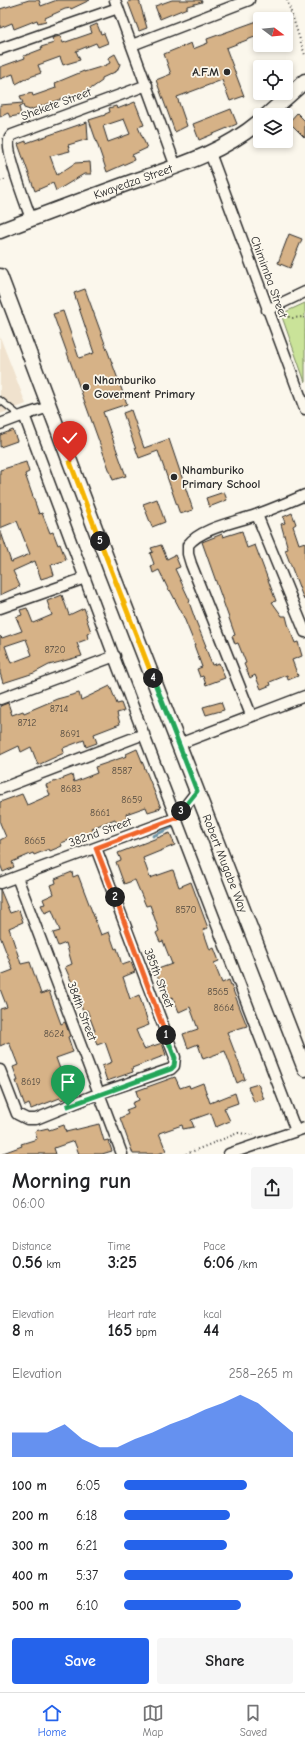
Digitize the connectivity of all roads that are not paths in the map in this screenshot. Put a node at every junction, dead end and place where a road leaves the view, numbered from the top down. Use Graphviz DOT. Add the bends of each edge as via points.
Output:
graph roads {
  1 [pos="250,0"];
  2 [pos="116,4"];
  3 [pos="132,46"];
  4 [pos="0,49"];
  5 [pos="147,85"];
  6 [pos="303,87"];
  7 [pos="276,108"];
  8 [pos="253,126"];
  9 [pos="210,153"];
  10 [pos="176,167"];
  11 [pos="31,219"];
  12 [pos="0,231"];
  13 [pos="0,276"];
  14 [pos="305,292"];
  15 [pos="272,308"];
  16 [pos="0,400"];
  17 [pos="49,408"];
  18 [pos="305,409"];
  19 [pos="23,416"];
  20 [pos="0,424"];
  21 [pos="305,495"];
  22 [pos="257,515"];
  23 [pos="85,578"];
  24 [pos="0,608"];
  25 [pos="305,632"];
  26 [pos="114,656"];
  27 [pos="305,696"];
  28 [pos="0,699"];
  29 [pos="251,715"];
  30 [pos="144,734"];
  31 [pos="179,744"];
  32 [pos="0,789"];
  33 [pos="197,791"];
  34 [pos="176,818"];
  35 [pos="96,848"];
  36 [pos="17,877"];
  37 [pos="0,884"];
  38 [pos="0,1070"];
  39 [pos="305,1070"];
  40 [pos="100,1093"];
  41 [pos="301,1129"];
  42 [pos="122,1154"];
  43 [pos="229,1154"];
  1 -- 3 [label="street"];
  2 -- 3 [label="street"];
  2 -- 4 [label="street"];
  3 -- 5 [label="street"];
  5 -- 10 [label="street"];
  5 -- 11 [label="street, Shekete Street" via="12,135 8,139 16,176"];
  6 -- 7 [label="street"];
  8 -- 9 [label="street, Kwayedza Street" via="235,140"];
  9 -- 10 [label="street, Kwayedza Street"];
  9 -- 15 [label="street, Chimimba Street"];
  10 -- 11 [label="street, Kwayedza Street"];
  11 -- 12 [label="street, Kwayedza Street"];
  13 -- 17 [label="street, Robert Mugabe Way"];
  14 -- 15 [label="street"];
  15 -- 18 [label="street, Chimimba Street"];
  16 -- 19 [label="lane"];
  17 -- 19 [label="street"];
  17 -- 31 [label="street, Robert Mugabe Way"];
  19 -- 20 [label="street"];
  19 -- 23 [label="street"];
  21 -- 22 [label="street"];
  22 -- 25 [label="street"];
  22 -- 29 [label="street" via="204,533 188,545 191,564"];
  23 -- 24 [label="street"];
  23 -- 26 [label="street"];
  26 -- 28 [label="street"];
  26 -- 30 [label="street"];
  27 -- 29 [label="street"];
  29 -- 31 [label="street"];
  30 -- 32 [label="street"];
  30 -- 34 [label="street"];
  31 -- 33 [label="street, Robert Mugabe Way"];
  33 -- 34 [label="street"];
  33 -- 39 [label="street, Robert Mugabe Way"];
  34 -- 35 [label="street, 382nd Street"];
  34 -- 41 [label="street"];
  35 -- 36 [label="street, 382nd Street"];
  35 -- 40 [label="street, 385th Street" via="175,1062 171,1069"];
  36 -- 37 [label="street, 382nd Street"];
  36 -- 40 [label="street, 384th Street"];
  38 -- 40 [label="street" via="17,1114 28,1119 36,1119"];
  40 -- 42 [label="street, 384th Street"];
  41 -- 43 [label="street"];
}
